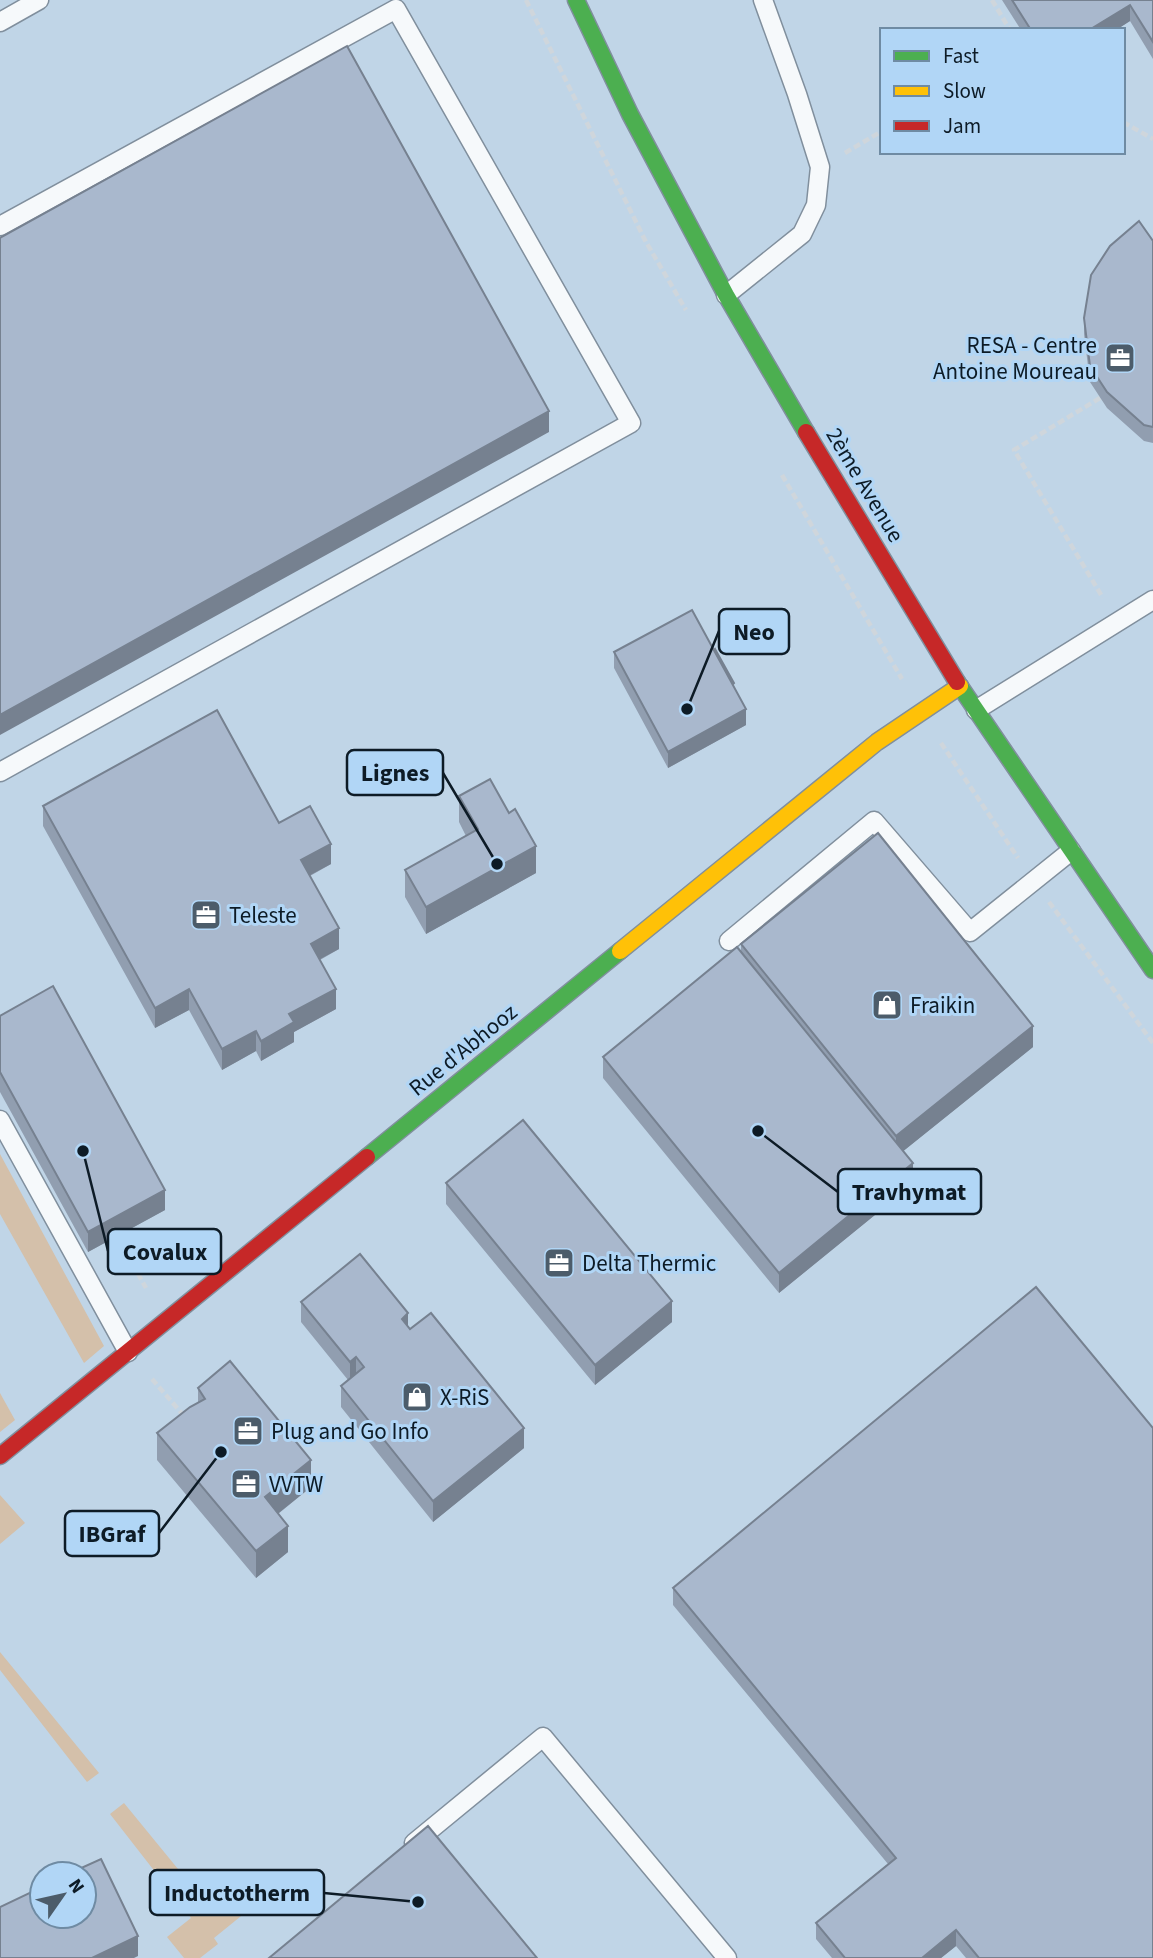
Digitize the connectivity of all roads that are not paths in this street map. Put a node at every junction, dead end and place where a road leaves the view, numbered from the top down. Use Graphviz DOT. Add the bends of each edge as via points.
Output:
graph roads {
  1 [pos="39,0"];
  2 [pos="576,0"];
  3 [pos="763,0"];
  4 [pos="0,22"];
  5 [pos="0,226"];
  6 [pos="726,295"];
  7 [pos="1153,600"];
  8 [pos="960,686"];
  9 [pos="976,710"];
  10 [pos="0,772"];
  11 [pos="1071,850"];
  12 [pos="729,941"];
  13 [pos="1153,971"];
  14 [pos="0,1120"];
  15 [pos="128,1352"];
  16 [pos="0,1456"];
  17 [pos="402,1852"];
  18 [pos="727,1958"];
  1 -- 4 [label="lane"];
  2 -- 6 [label="street, 2ème Avenue" via="630,114"];
  3 -- 6 [label="lane" via="820,167 816,205 802,234"];
  5 -- 10 [label="lane" via="396,9 631,423"];
  6 -- 8 [label="street, 2ème Avenue"];
  7 -- 9 [label="lane"];
  8 -- 9 [label="street, 2ème Avenue"];
  8 -- 15 [label="street, Rue d'Abhooz" via="877,742"];
  9 -- 11 [label="street, 2ème Avenue"];
  11 -- 12 [label="lane" via="970,932 874,821"];
  11 -- 13 [label="street, 2ème Avenue"];
  14 -- 15 [label="lane"];
  15 -- 16 [label="street, Rue d'Abhooz"];
  17 -- 18 [label="lane" via="543,1737"];
}
